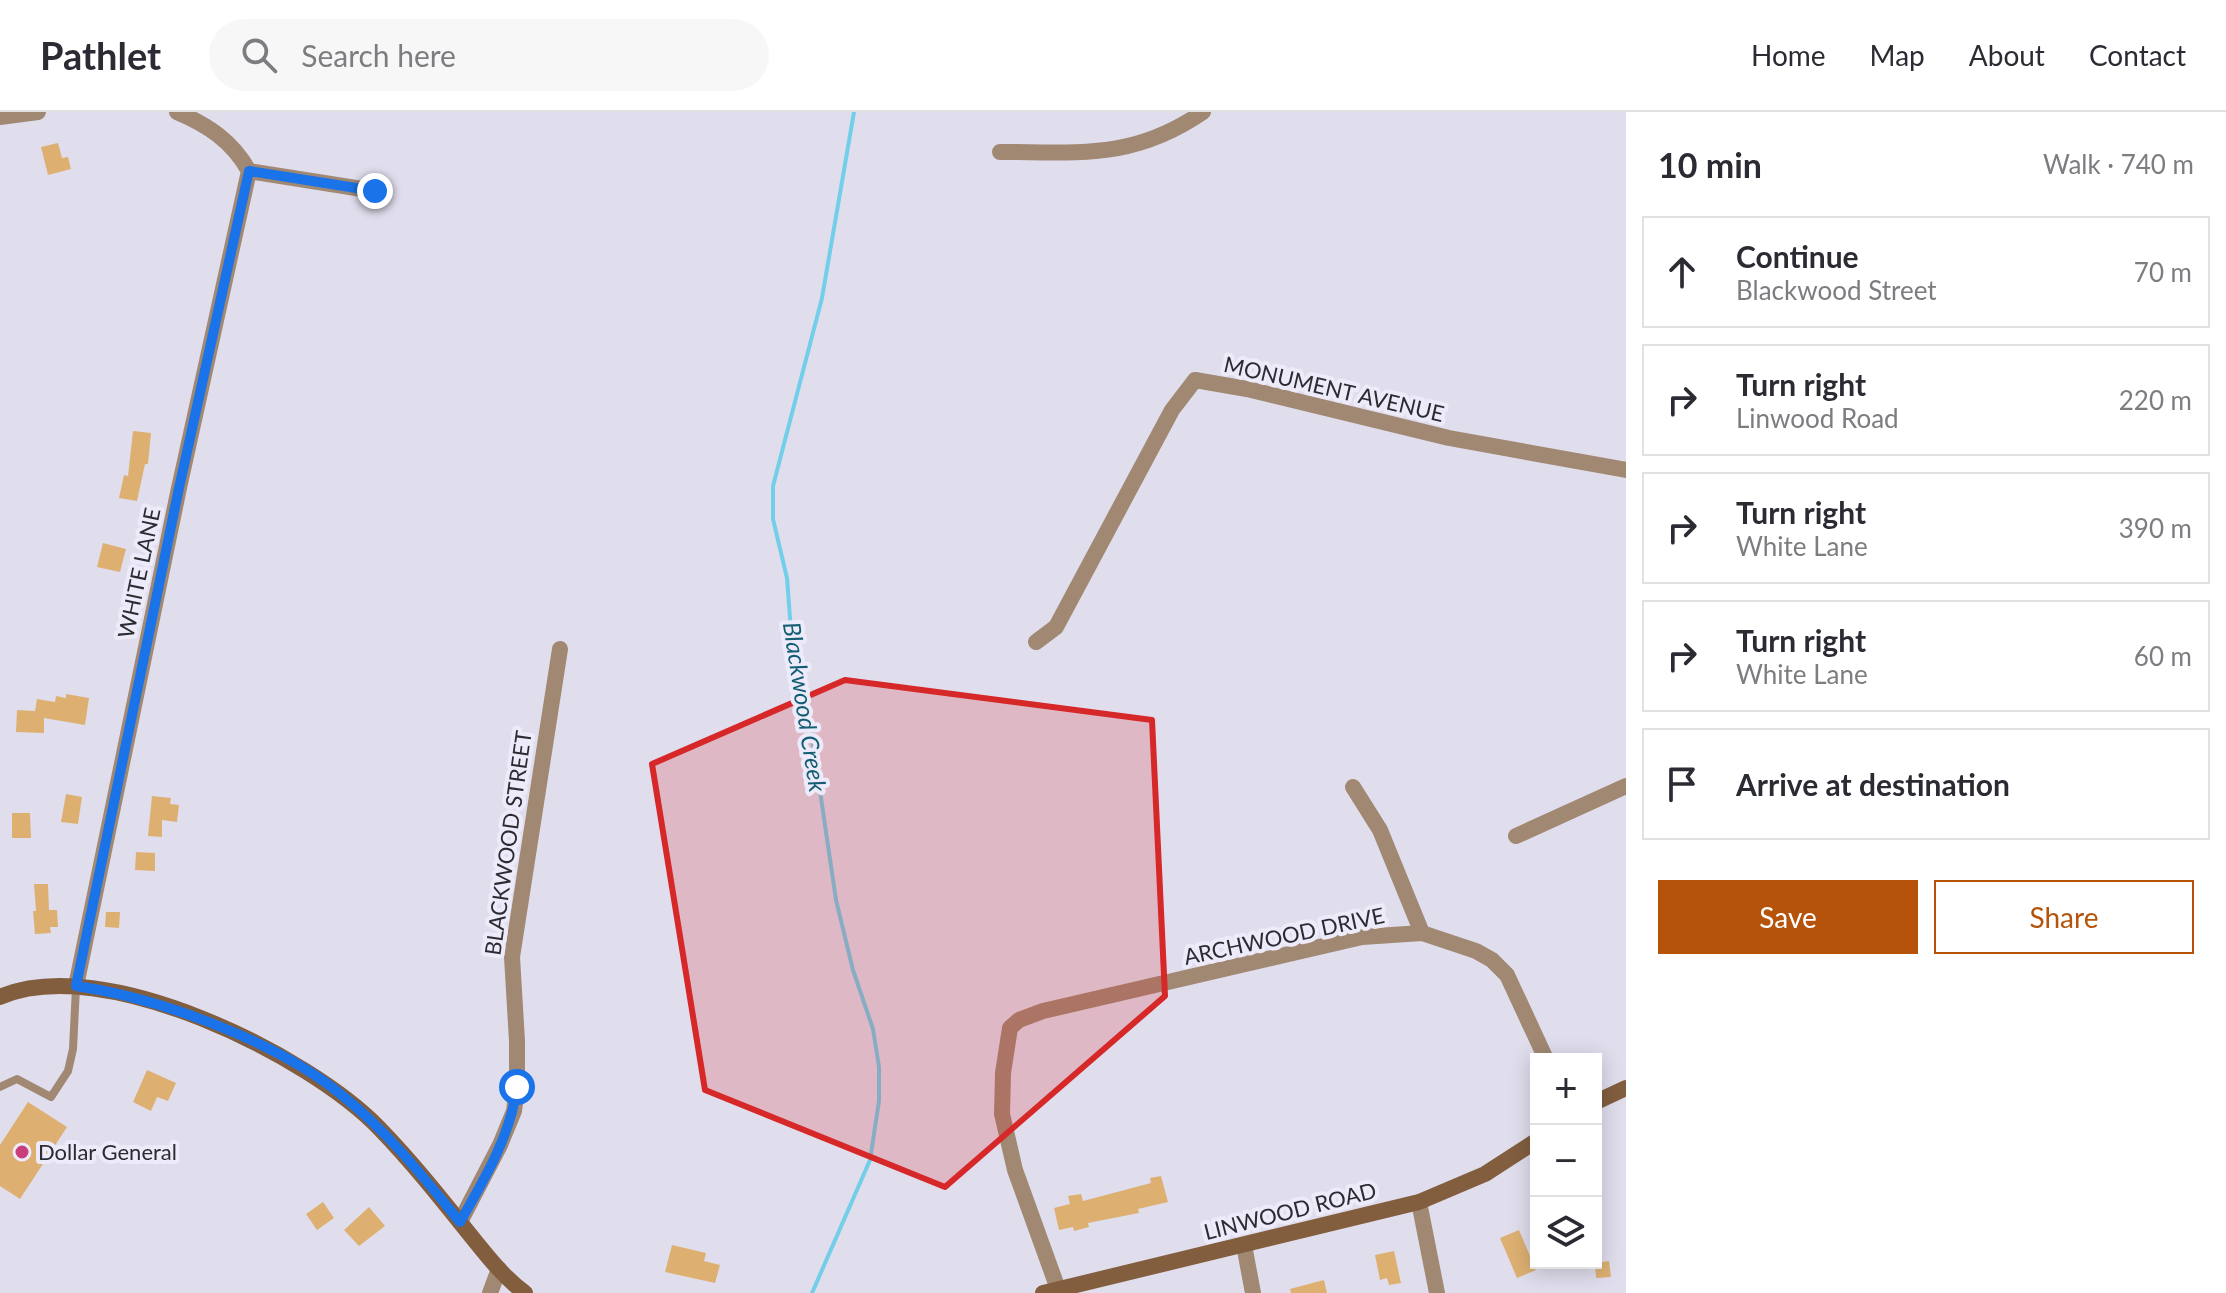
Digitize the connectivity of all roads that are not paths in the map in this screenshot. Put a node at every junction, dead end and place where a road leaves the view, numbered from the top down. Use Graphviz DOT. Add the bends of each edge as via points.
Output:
graph roads {
  1 [pos="38,112"];
  2 [pos="177,112"];
  3 [pos="1203,112"];
  4 [pos="0,117"];
  5 [pos="1000,152"];
  6 [pos="249,171"];
  7 [pos="375,191"];
  8 [pos="1626,470"];
  9 [pos="1036,642"];
  10 [pos="560,649"];
  11 [pos="1626,786"];
  12 [pos="1353,787"];
  13 [pos="1516,836"];
  14 [pos="1422,933"];
  15 [pos="76,986"];
  16 [pos="0,997"];
  17 [pos="1543,1053"];
  18 [pos="0,1087"];
  19 [pos="1626,1088"];
  20 [pos="1602,1099"];
  21 [pos="1530,1145"];
  22 [pos="1419,1202"];
  23 [pos="460,1222"];
  24 [pos="1244,1245"];
  25 [pos="499,1269"];
  26 [pos="1051,1291"];
  27 [pos="490,1293"];
  28 [pos="525,1293"];
  29 [pos="1253,1293"];
  30 [pos="1437,1293"];
  1 -- 4 [label="street"];
  2 -- 6 [label="street" via="222,136"];
  3 -- 5 [label="street" via="1131,147"];
  6 -- 7 [label="street"];
  6 -- 15 [label="street, WHITE LANE"];
  8 -- 9 [label="street, MONUMENT AVENUE" via="1449,438 1195,380 1172,410 1056,627"];
  10 -- 23 [label="street, BLACKWOOD STREET" via="512,957 514,1111"];
  11 -- 13 [label="street"];
  12 -- 14 [label="street" via="1380,830"];
  14 -- 17 [label="street, ARCHWOOD DRIVE" via="1492,960 1507,975"];
  14 -- 26 [label="street, ARCHWOOD DRIVE" via="1362,937 1043,1011 1010,1028 1003,1123"];
  15 -- 16 [label="main road" via="40,987"];
  15 -- 18 [label="lane" via="73,1049 68,1071 51,1097 17,1079"];
  15 -- 23 [label="main road" via="114,991 186,1014 291,1060 343,1095 379,1128"];
  19 -- 20 [label="main road"];
  21 -- 22 [label="main road, LINWOOD ROAD" via="1485,1174"];
  22 -- 24 [label="main road, LINWOOD ROAD"];
  22 -- 30 [label="street"];
  23 -- 25 [label="main road"];
  24 -- 26 [label="main road, LINWOOD ROAD"];
  24 -- 29 [label="street"];
  25 -- 27 [label="street"];
  25 -- 28 [label="main road"];
}
